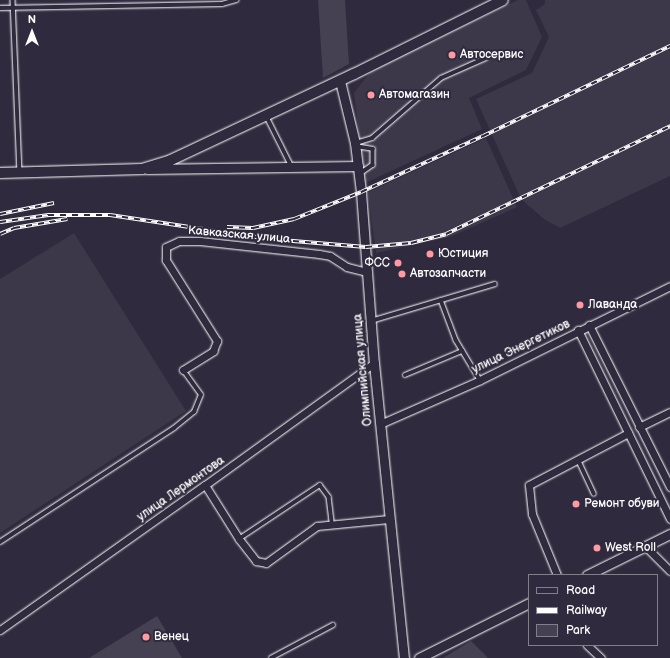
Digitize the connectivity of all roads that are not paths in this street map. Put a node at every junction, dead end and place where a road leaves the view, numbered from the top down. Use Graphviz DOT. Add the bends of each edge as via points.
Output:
graph roads {
  1 [pos="13,0"];
  2 [pos="236,0"];
  3 [pos="503,0"];
  4 [pos="0,8"];
  5 [pos="14,8"];
  6 [pos="486,58"];
  7 [pos="340,81"];
  8 [pos="267,116"];
  9 [pos="355,145"];
  10 [pos="292,167"];
  11 [pos="142,169"];
  12 [pos="358,170"];
  13 [pos="20,172"];
  14 [pos="0,173"];
  15 [pos="367,272"];
  16 [pos="495,284"];
  17 [pos="670,286"];
  18 [pos="441,300"];
  19 [pos="370,322"];
  20 [pos="589,325"];
  21 [pos="578,330"];
  22 [pos="462,351"];
  23 [pos="374,363"];
  24 [pos="183,370"];
  25 [pos="405,375"];
  26 [pos="480,380"];
  27 [pos="670,412"];
  28 [pos="380,424"];
  29 [pos="639,427"];
  30 [pos="628,433"];
  31 [pos="578,459"];
  32 [pos="205,485"];
  33 [pos="670,487"];
  34 [pos="594,494"];
  35 [pos="389,519"];
  36 [pos="670,519"];
  37 [pos="332,523"];
  38 [pos="670,534"];
  39 [pos="239,540"];
  40 [pos="0,542"];
  41 [pos="644,546"];
  42 [pos="670,572"];
  43 [pos="557,574"];
  44 [pos="588,574"];
  45 [pos="528,604"];
  46 [pos="333,625"];
  47 [pos="0,630"];
  48 [pos="588,646"];
  49 [pos="271,658"];
  50 [pos="404,658"];
  51 [pos="419,658"];
  52 [pos="601,658"];
  1 -- 5 [label="lane"];
  2 -- 5 [label="lane" via="222,4"];
  3 -- 7 [label="main road"];
  4 -- 5 [label="lane"];
  5 -- 13 [label="lane"];
  6 -- 9 [label="lane" via="441,78 372,138"];
  7 -- 8 [label="main road"];
  7 -- 9 [label="street, Олимпийская улица"];
  8 -- 10 [label="lane"];
  8 -- 11 [label="main road" via="171,160"];
  9 -- 12 [label="street, Олимпийская улица"];
  9 -- 12 [label="lane" via="373,149 373,165"];
  10 -- 11 [label="street"];
  10 -- 12 [label="street"];
  11 -- 13 [label="main road"];
  12 -- 15 [label="street, Олимпийская улица"];
  13 -- 14 [label="main road"];
  15 -- 19 [label="street, Олимпийская улица"];
  15 -- 24 [label="street, Кавказская улица" via="347,267 330,256 319,254 200,241 179,241 166,247 166,260 218,341 213,351"];
  16 -- 18 [label="lane"];
  17 -- 20 [label="street, улица Энергетиков"];
  18 -- 19 [label="lane"];
  18 -- 22 [label="lane"];
  19 -- 23 [label="street, Олимпийская улица"];
  20 -- 21 [label="street, улица Энергетиков"];
  20 -- 29 [label="street"];
  21 -- 26 [label="street, улица Энергетиков"];
  21 -- 30 [label="street"];
  22 -- 25 [label="lane"];
  22 -- 26 [label="lane"];
  23 -- 28 [label="street, Олимпийская улица"];
  23 -- 32 [label="street, улица Лермонтова"];
  24 -- 40 [label="lane" via="201,395 194,412 174,428"];
  26 -- 28 [label="street, улица Энергетиков"];
  27 -- 29 [label="street"];
  28 -- 35 [label="street, Олимпийская улица"];
  29 -- 33 [label="street"];
  30 -- 31 [label="street"];
  30 -- 36 [label="street"];
  31 -- 34 [label="lane"];
  31 -- 43 [label="street" via="529,485 532,514"];
  32 -- 39 [label="street"];
  32 -- 47 [label="street, улица Лермонтова"];
  35 -- 37 [label="street"];
  35 -- 50 [label="street, Олимпийская улица"];
  37 -- 39 [label="street" via="317,526 266,563 256,561"];
  37 -- 39 [label="lane" via="329,497 320,485"];
  38 -- 41 [label="street"];
  41 -- 42 [label="street"];
  41 -- 44 [label="street"];
  45 -- 51 [label="street"];
  46 -- 49 [label="lane"];
  48 -- 52 [label="street"];
}
